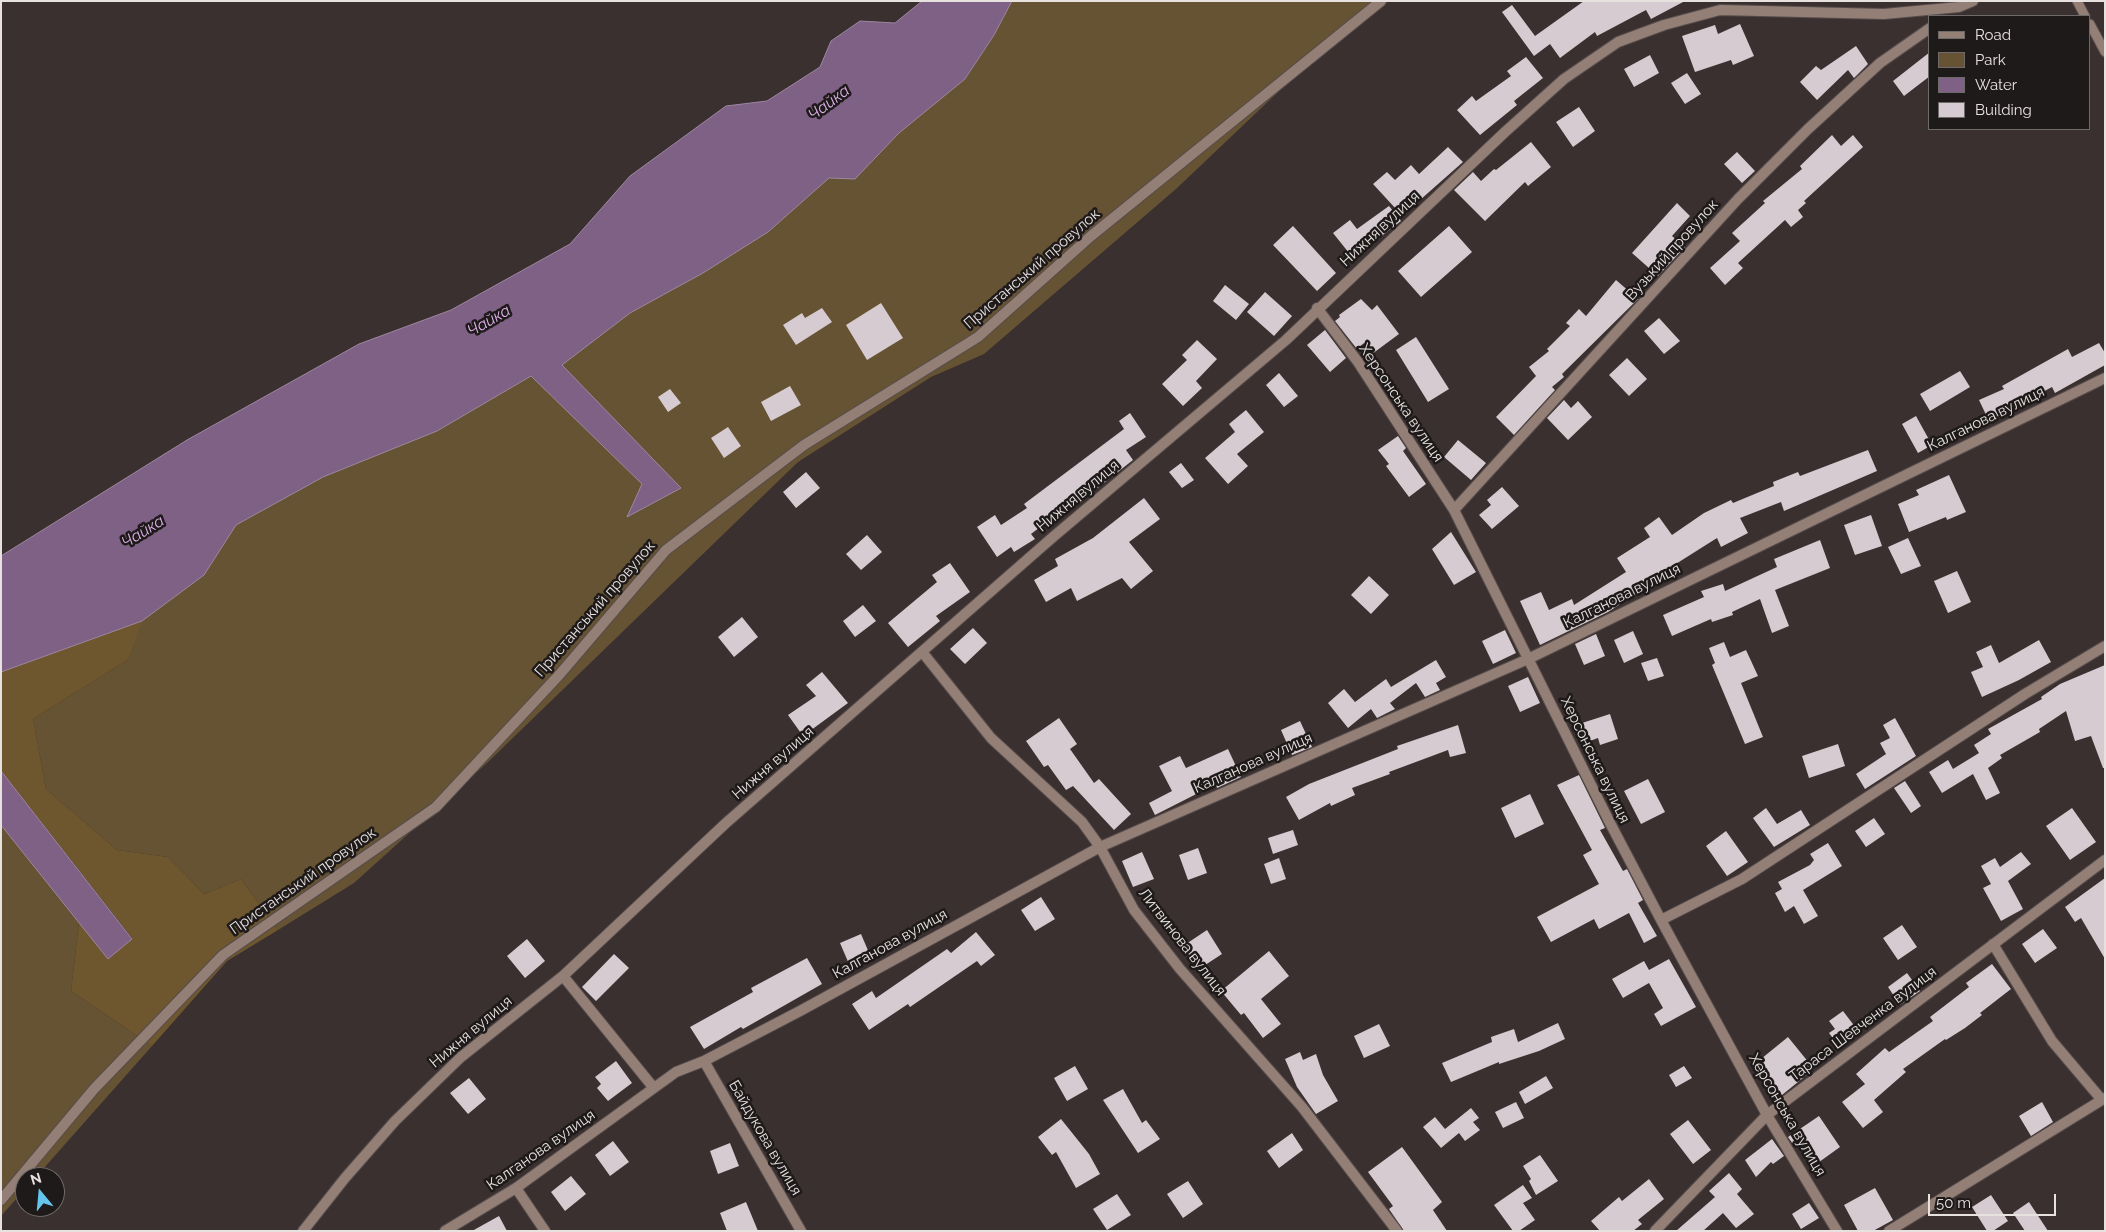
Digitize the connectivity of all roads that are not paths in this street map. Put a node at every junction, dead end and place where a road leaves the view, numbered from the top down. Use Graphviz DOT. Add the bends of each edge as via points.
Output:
graph roads {
  1 [pos="1381,1"];
  2 [pos="1973,1"];
  3 [pos="2077,1"];
  4 [pos="1959,8"];
  5 [pos="1948,15"];
  6 [pos="2084,15"];
  7 [pos="2091,26"];
  8 [pos="1928,29"];
  9 [pos="2105,52"];
  10 [pos="1317,308"];
  11 [pos="2105,378"];
  12 [pos="1454,510"];
  13 [pos="2105,646"];
  14 [pos="923,653"];
  15 [pos="1528,659"];
  16 [pos="1100,847"];
  17 [pos="2105,860"];
  18 [pos="1661,920"];
  19 [pos="1993,944"];
  20 [pos="563,976"];
  21 [pos="704,1061"];
  22 [pos="653,1088"];
  23 [pos="2103,1099"];
  24 [pos="1767,1115"];
  25 [pos="516,1188"];
  26 [pos="1,1200"];
  27 [pos="303,1231"];
  28 [pos="445,1231"];
  29 [pos="545,1231"];
  30 [pos="801,1231"];
  31 [pos="1397,1231"];
  32 [pos="1655,1231"];
  33 [pos="1837,1231"];
  34 [pos="1889,1231"];
  1 -- 26 [label="street, Пристанський провулок" via="1091,236 978,337 804,445 666,550 560,674 436,807 223,955 94,1089"];
  2 -- 4 [label="street, Нижня вулиця"];
  3 -- 6 [label="lane"];
  4 -- 5 [label="street"];
  4 -- 10 [label="street, Нижня вулиця" via="1884,14 1720,10 1618,42 1564,78"];
  7 -- 9 [label="lane"];
  8 -- 12 [label="street, Вузький провулок" via="1880,63 1738,199"];
  10 -- 12 [label="street, Херсонська вулиця" via="1358,362"];
  10 -- 14 [label="street, Нижня вулиця" via="1286,340 1053,537"];
  11 -- 15 [label="street, Калганова вулиця"];
  12 -- 15 [label="street, Херсонська вулиця"];
  13 -- 18 [label="street" via="2025,694 1742,879"];
  14 -- 16 [label="street, Литвинова вулиця" via="991,738 1082,822"];
  14 -- 20 [label="street, Нижня вулиця" via="726,823"];
  15 -- 16 [label="street, Калганова вулиця"];
  15 -- 18 [label="street, Херсонська вулиця"];
  16 -- 21 [label="street, Калганова вулиця" via="800,1012"];
  16 -- 31 [label="street, Литвинова вулиця" via="1134,910 1180,969 1302,1107"];
  17 -- 19 [label="street, Тараса Шевченка вулиця"];
  18 -- 24 [label="street, Херсонська вулиця"];
  19 -- 23 [label="street" via="2052,1041"];
  19 -- 24 [label="street, Тараса Шевченка вулиця"];
  20 -- 22 [label="street"];
  20 -- 27 [label="street, Нижня вулиця" via="461,1057 395,1121"];
  21 -- 22 [label="street, Калганова вулиця" via="676,1072"];
  21 -- 30 [label="street, Байдукова вулиця"];
  22 -- 25 [label="street, Калганова вулиця"];
  23 -- 34 [label="street"];
  24 -- 32 [label="street, Тараса Шевченка вулиця"];
  24 -- 33 [label="street, Херсонська вулиця"];
  25 -- 28 [label="street, Калганова вулиця"];
  25 -- 29 [label="street"];
}
